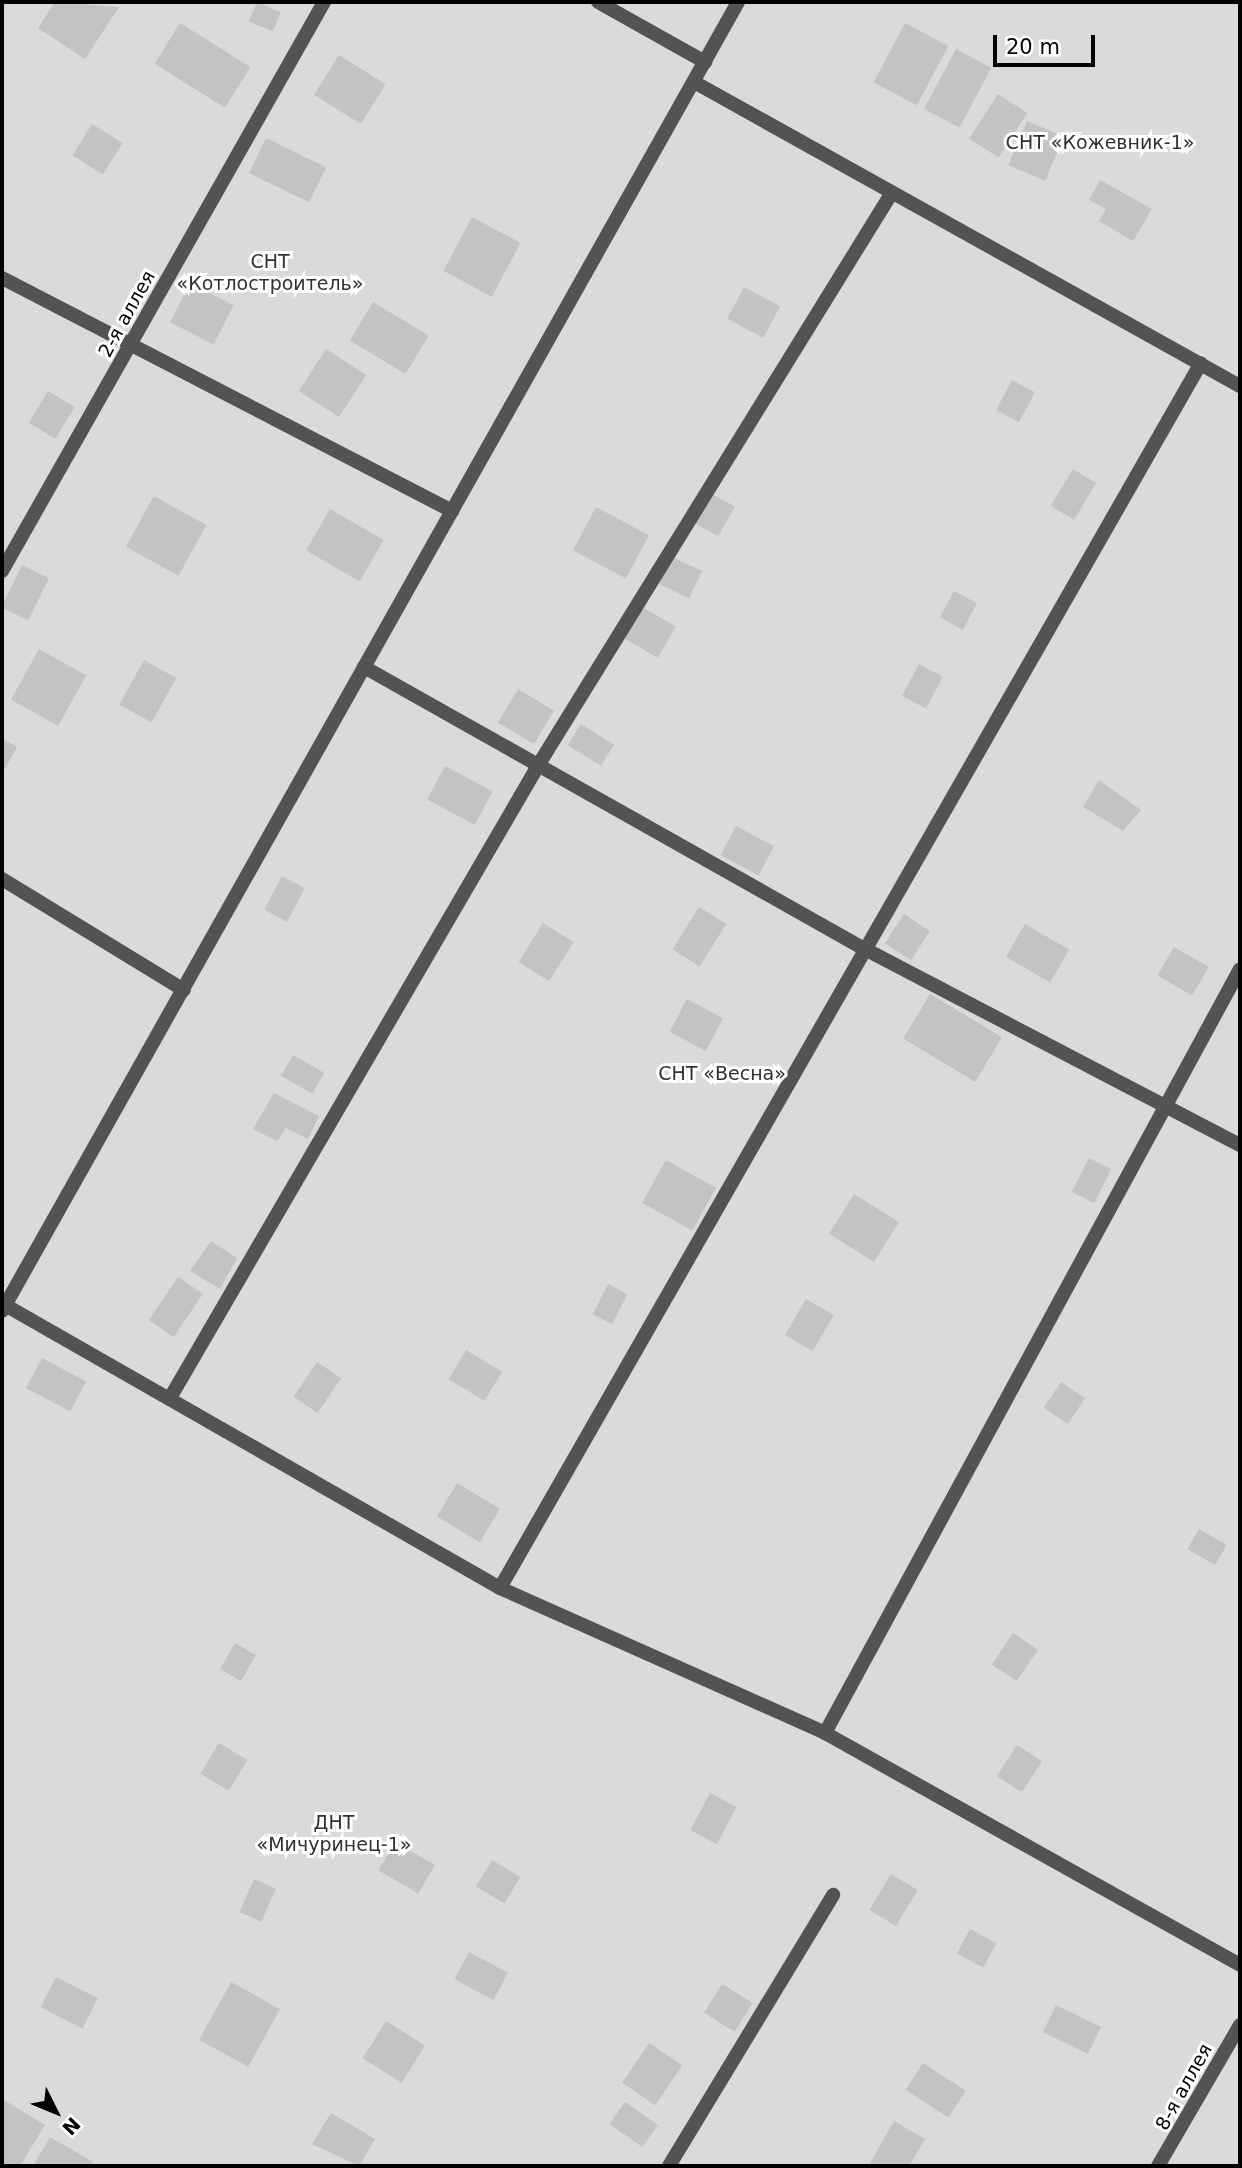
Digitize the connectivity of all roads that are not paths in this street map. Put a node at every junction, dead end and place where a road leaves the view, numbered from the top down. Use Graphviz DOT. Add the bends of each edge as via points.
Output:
graph roads {
  1 [pos="324,2"];
  2 [pos="598,2"];
  3 [pos="738,2"];
  4 [pos="705,62"];
  5 [pos="694,82"];
  6 [pos="891,194"];
  7 [pos="2,278"];
  8 [pos="132,347"];
  9 [pos="1201,363"];
  10 [pos="1240,386"];
  11 [pos="452,511"];
  12 [pos="2,570"];
  13 [pos="364,667"];
  14 [pos="539,764"];
  15 [pos="2,879"];
  16 [pos="861,947"];
  17 [pos="1240,969"];
  18 [pos="184,990"];
  19 [pos="1162,1108"];
  20 [pos="1240,1145"];
  21 [pos="3,1308"];
  22 [pos="170,1398"];
  23 [pos="500,1588"];
  24 [pos="825,1734"];
  25 [pos="833,1895"];
  26 [pos="1240,1965"];
  27 [pos="1240,2025"];
  28 [pos="669,2166"];
  29 [pos="1158,2166"];
  1 -- 8 [label="street, 2-я аллея"];
  2 -- 4 [label="street"];
  3 -- 4 [label="street"];
  4 -- 5 [label="street"];
  5 -- 6 [label="street"];
  5 -- 11 [label="street"];
  6 -- 9 [label="street"];
  6 -- 14 [label="street"];
  7 -- 8 [label="street"];
  8 -- 11 [label="street"];
  8 -- 12 [label="street, 2-я аллея"];
  9 -- 10 [label="street"];
  9 -- 16 [label="street"];
  11 -- 13 [label="street"];
  13 -- 14 [label="street"];
  13 -- 18 [label="street"];
  14 -- 16 [label="street"];
  14 -- 22 [label="street"];
  15 -- 18 [label="street"];
  16 -- 19 [label="street"];
  16 -- 23 [label="street"];
  17 -- 19 [label="street"];
  18 -- 21 [label="street"];
  19 -- 20 [label="street"];
  19 -- 24 [label="street"];
  21 -- 22 [label="street"];
  22 -- 23 [label="street"];
  23 -- 24 [label="street"];
  24 -- 26 [label="street"];
  25 -- 28 [label="street"];
  27 -- 29 [label="street, 8-я аллея"];
}
